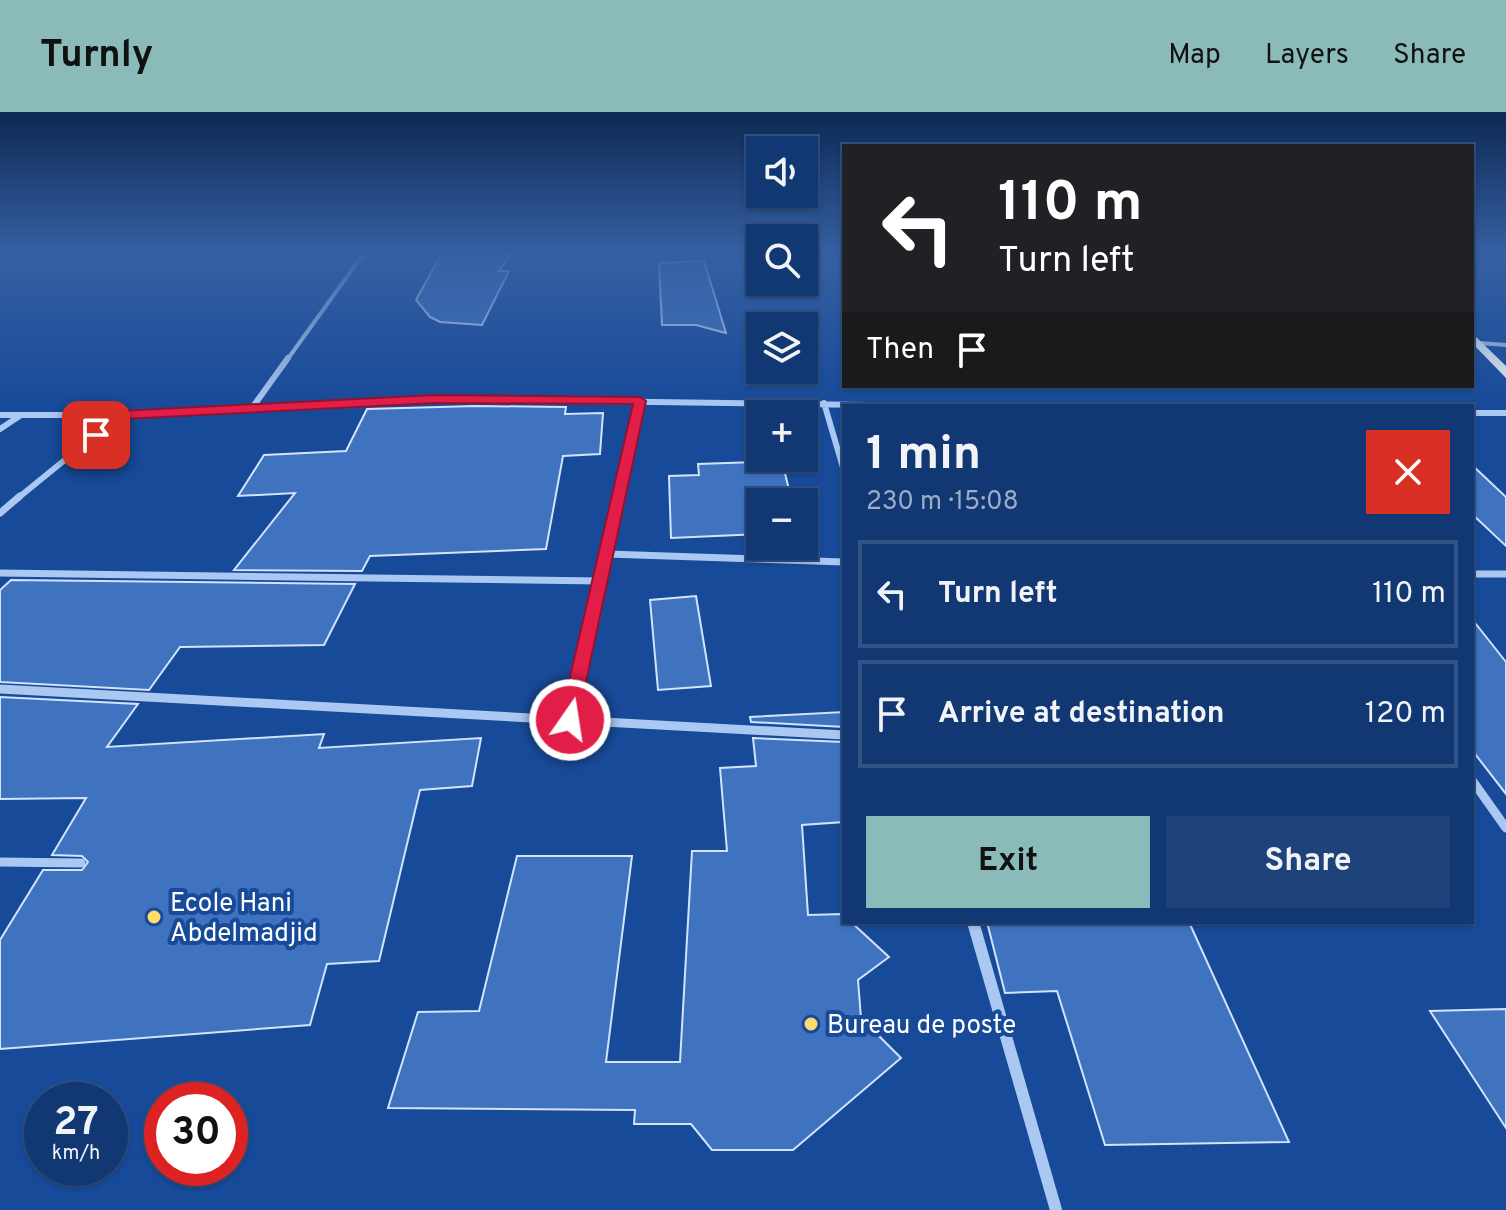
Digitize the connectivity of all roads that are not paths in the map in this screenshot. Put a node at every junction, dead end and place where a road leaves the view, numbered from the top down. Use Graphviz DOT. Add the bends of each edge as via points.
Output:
graph roads {
  1 [pos="327,304"];
  2 [pos="1476,340"];
  3 [pos="1506,345"];
  4 [pos="1506,374"];
  5 [pos="640,401"];
  6 [pos="824,403"];
  7 [pos="862,404"];
  8 [pos="252,408"];
  9 [pos="1474,413"];
  10 [pos="1506,413"];
  11 [pos="0,415"];
  12 [pos="22,415"];
  13 [pos="120,415"];
  14 [pos="0,429"];
  15 [pos="842,464"];
  16 [pos="0,513"];
  17 [pos="607,554"];
  18 [pos="842,562"];
  19 [pos="0,573"];
  20 [pos="1474,574"];
  21 [pos="1506,574"];
  22 [pos="601,581"];
  23 [pos="0,689"];
  24 [pos="570,720"];
  25 [pos="842,735"];
  26 [pos="1474,783"];
  27 [pos="1506,828"];
  28 [pos="0,862"];
  29 [pos="81,863"];
  30 [pos="974,924"];
  31 [pos="1056,1210"];
  1 -- 8 [label="street"];
  2 -- 3 [label="street"];
  2 -- 4 [label="main road"];
  5 -- 6 [label="street"];
  5 -- 8 [label="street" via="435,399"];
  5 -- 17 [label="street"];
  6 -- 7 [label="street"];
  6 -- 15 [label="street"];
  8 -- 13 [label="street"];
  9 -- 10 [label="street"];
  11 -- 12 [label="street"];
  12 -- 13 [label="street"];
  12 -- 14 [label="street"];
  13 -- 16 [label="street"];
  17 -- 18 [label="street"];
  17 -- 22 [label="street"];
  19 -- 22 [label="street"];
  20 -- 21 [label="street"];
  22 -- 24 [label="street"];
  23 -- 24 [label="street"];
  24 -- 25 [label="street"];
  26 -- 27 [label="street"];
  28 -- 29 [label="street"];
  30 -- 31 [label="street"];
}
